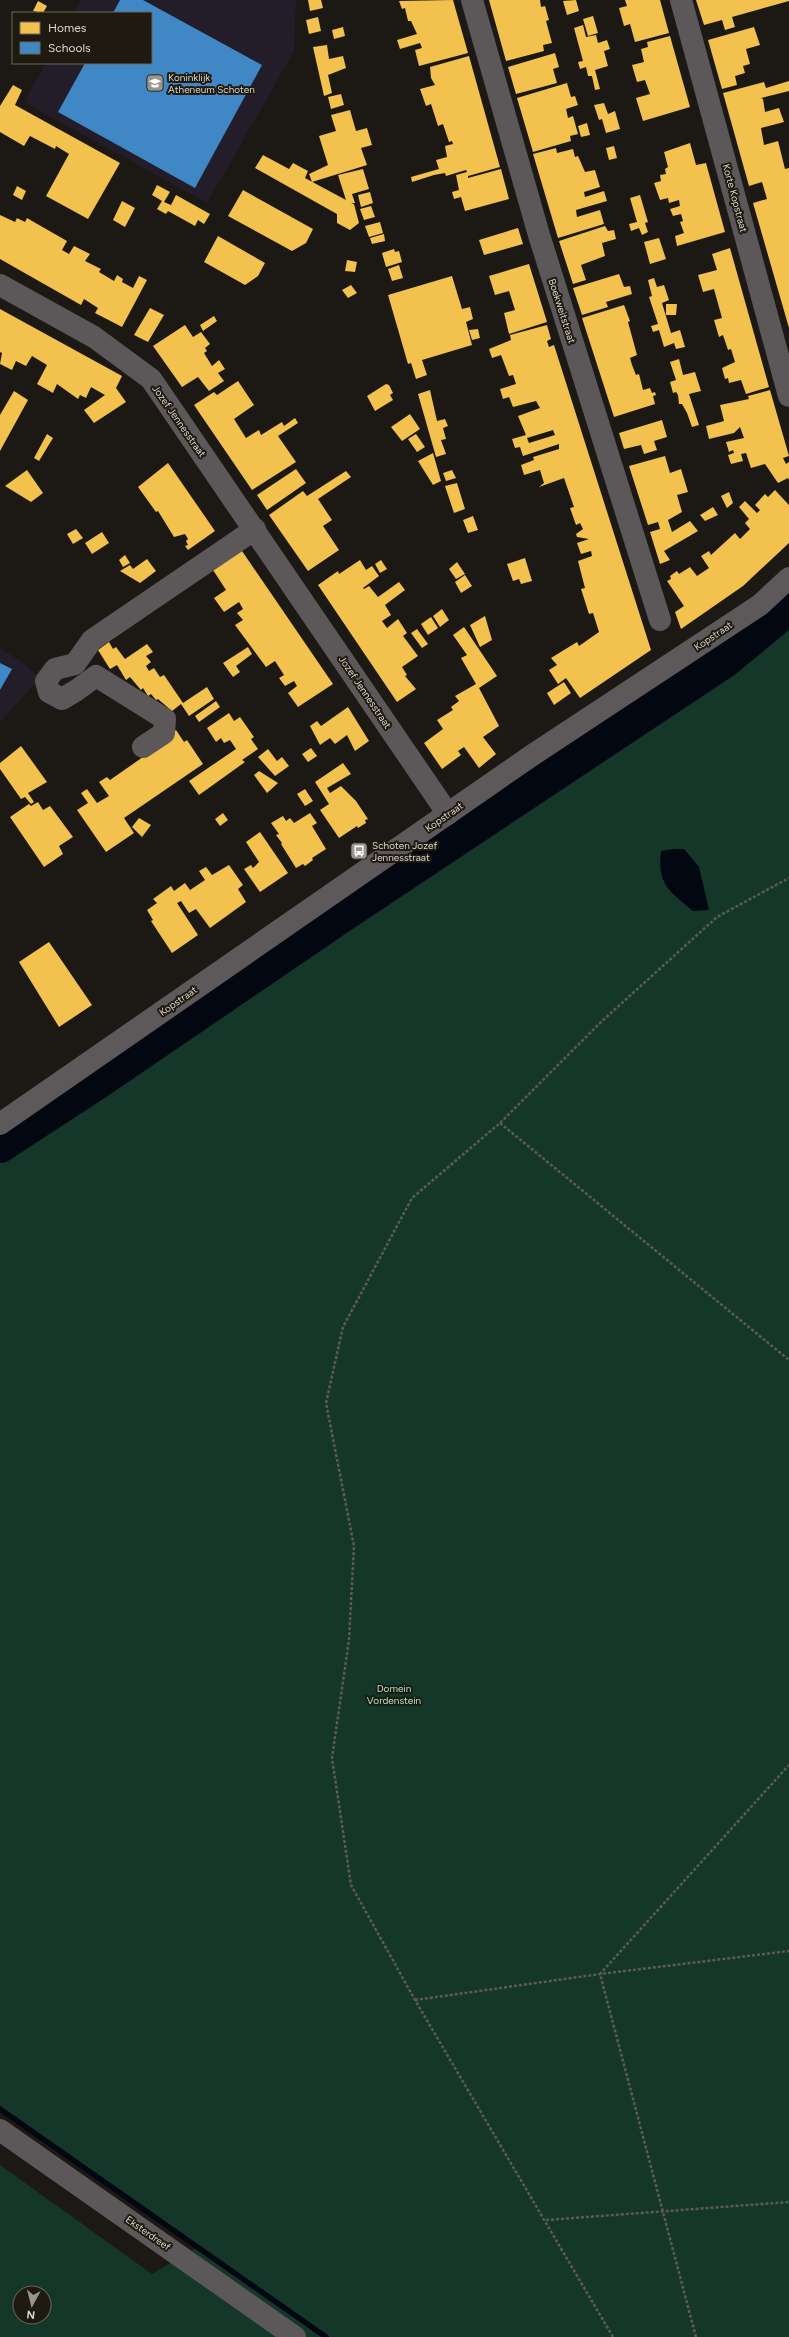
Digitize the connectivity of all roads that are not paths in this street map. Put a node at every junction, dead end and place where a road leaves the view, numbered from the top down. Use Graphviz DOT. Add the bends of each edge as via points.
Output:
graph roads {
  1 [pos="472,0"];
  2 [pos="681,0"];
  3 [pos="0,285"];
  4 [pos="789,396"];
  5 [pos="255,529"];
  6 [pos="789,578"];
  7 [pos="660,620"];
  8 [pos="75,664"];
  9 [pos="96,676"];
  10 [pos="144,747"];
  11 [pos="448,814"];
  12 [pos="0,1124"];
  13 [pos="0,2130"];
  14 [pos="295,2337"];
  1 -- 7 [label="street, Boekweitstraat" via="539,235"];
  2 -- 4 [label="street, Korte Kopstraat"];
  3 -- 5 [label="street, Jozef Jennesstraat" via="94,337 151,379"];
  5 -- 8 [label="street" via="92,640"];
  5 -- 11 [label="street, Jozef Jennesstraat"];
  6 -- 11 [label="main road, Kopstraat" via="760,606 531,756"];
  8 -- 9 [label="street"];
  8 -- 9 [label="street" via="55,669 46,681 49,692 62,699"];
  9 -- 10 [label="street" via="166,720 164,733"];
  11 -- 12 [label="main road, Kopstraat"];
  13 -- 14 [label="street, Eksterdreef"];
}
